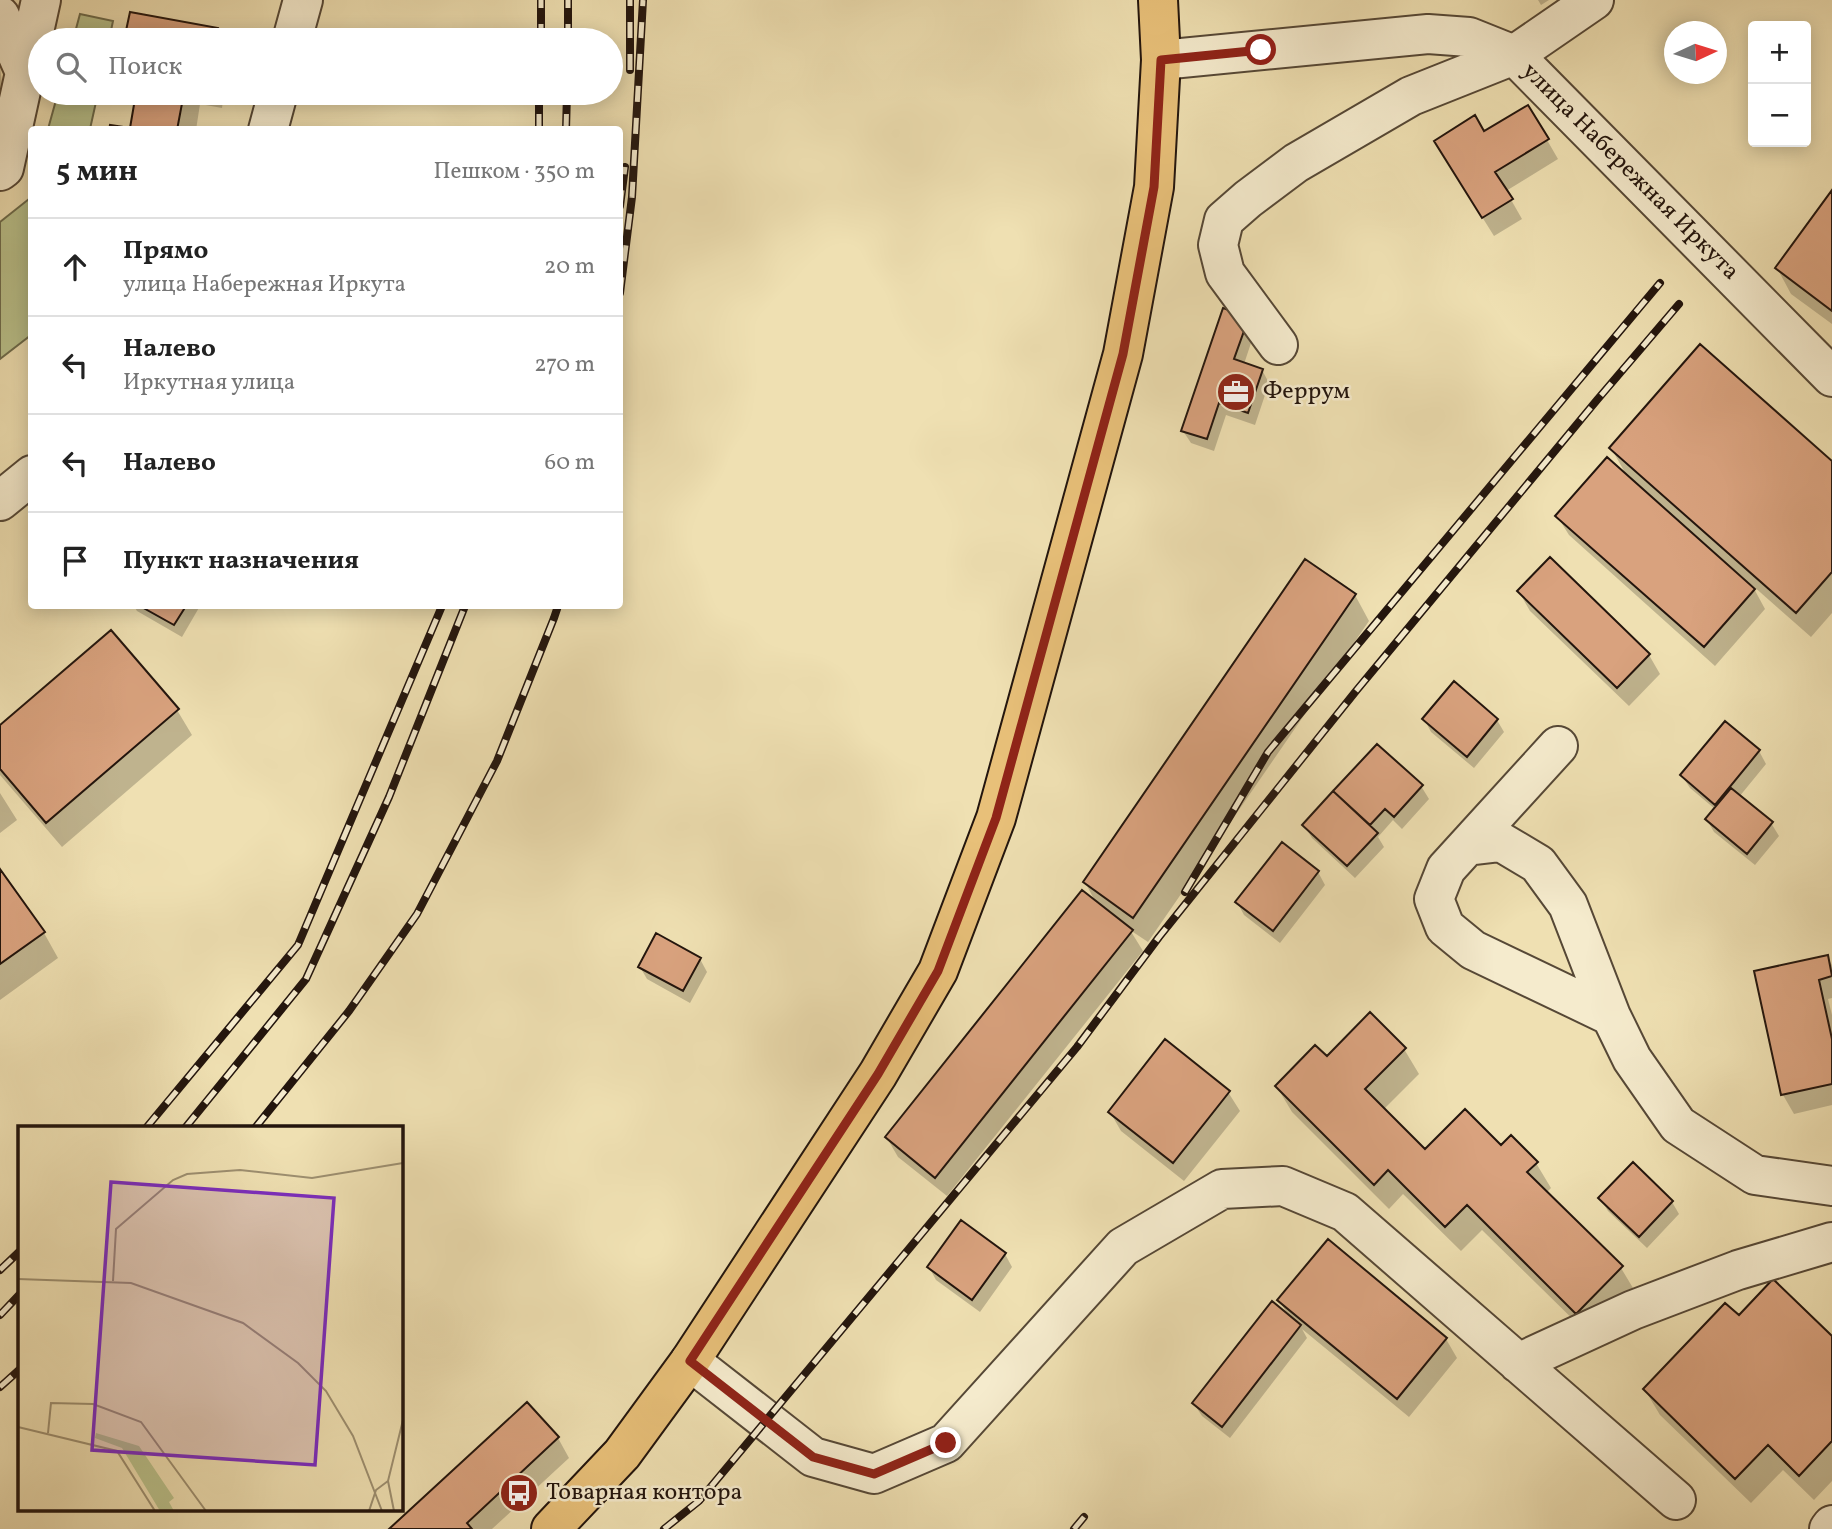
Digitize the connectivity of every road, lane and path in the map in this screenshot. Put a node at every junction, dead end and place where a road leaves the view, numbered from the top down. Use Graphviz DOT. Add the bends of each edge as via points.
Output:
graph roads {
  1 [pos="41,0"];
  2 [pos="303,0"];
  3 [pos="1158,0"];
  4 [pos="1594,0"];
  5 [pos="0,16"];
  6 [pos="35,28"];
  7 [pos="295,28"];
  8 [pos="1514,55"];
  9 [pos="28,58"];
  10 [pos="1161,60"];
  11 [pos="25,72"];
  12 [pos="275,105"];
  13 [pos="269,126"];
  14 [pos="0,171"];
  15 [pos="1278,345"];
  16 [pos="1832,377"];
  17 [pos="28,478"];
  18 [pos="0,501"];
  19 [pos="1558,747"];
  20 [pos="1467,846"];
  21 [pos="1611,1016"];
  22 [pos="1832,1186"];
  23 [pos="1832,1242"];
  24 [pos="690,1361"];
  25 [pos="1518,1363"];
  26 [pos="1676,1500"];
  27 [pos="551,1529"];
  1 -- 6 [label="street"];
  2 -- 7 [label="street"];
  3 -- 10 [label="main road"];
  4 -- 8 [label="street"];
  5 -- 11 [label="street"];
  8 -- 10 [label="street, улица Набережная Иркута" via="1469,37 1428,34"];
  8 -- 15 [label="street" via="1411,96 1296,163 1224,220 1218,245 1225,273"];
  8 -- 16 [label="street, улица Набережная Иркута"];
  9 -- 11 [label="street"];
  10 -- 24 [label="main road" via="1154,187 1123,354 996,818 938,971 878,1074"];
  11 -- 14 [label="street"];
  12 -- 13 [label="street"];
  17 -- 18 [label="street"];
  19 -- 20 [label="street"];
  20 -- 21 [label="street" via="1501,842 1538,864 1568,905"];
  20 -- 21 [label="street" via="1446,869 1434,899 1445,927 1473,950"];
  21 -- 22 [label="street" via="1632,1059 1678,1125 1755,1175"];
  23 -- 25 [label="street" via="1738,1270 1633,1310"];
  24 -- 25 [label="street" via="813,1457 874,1474 946,1443 1123,1247 1222,1189 1283,1186 1345,1212"];
  24 -- 27 [label="main road" via="622,1454"];
  25 -- 26 [label="street"];
}
